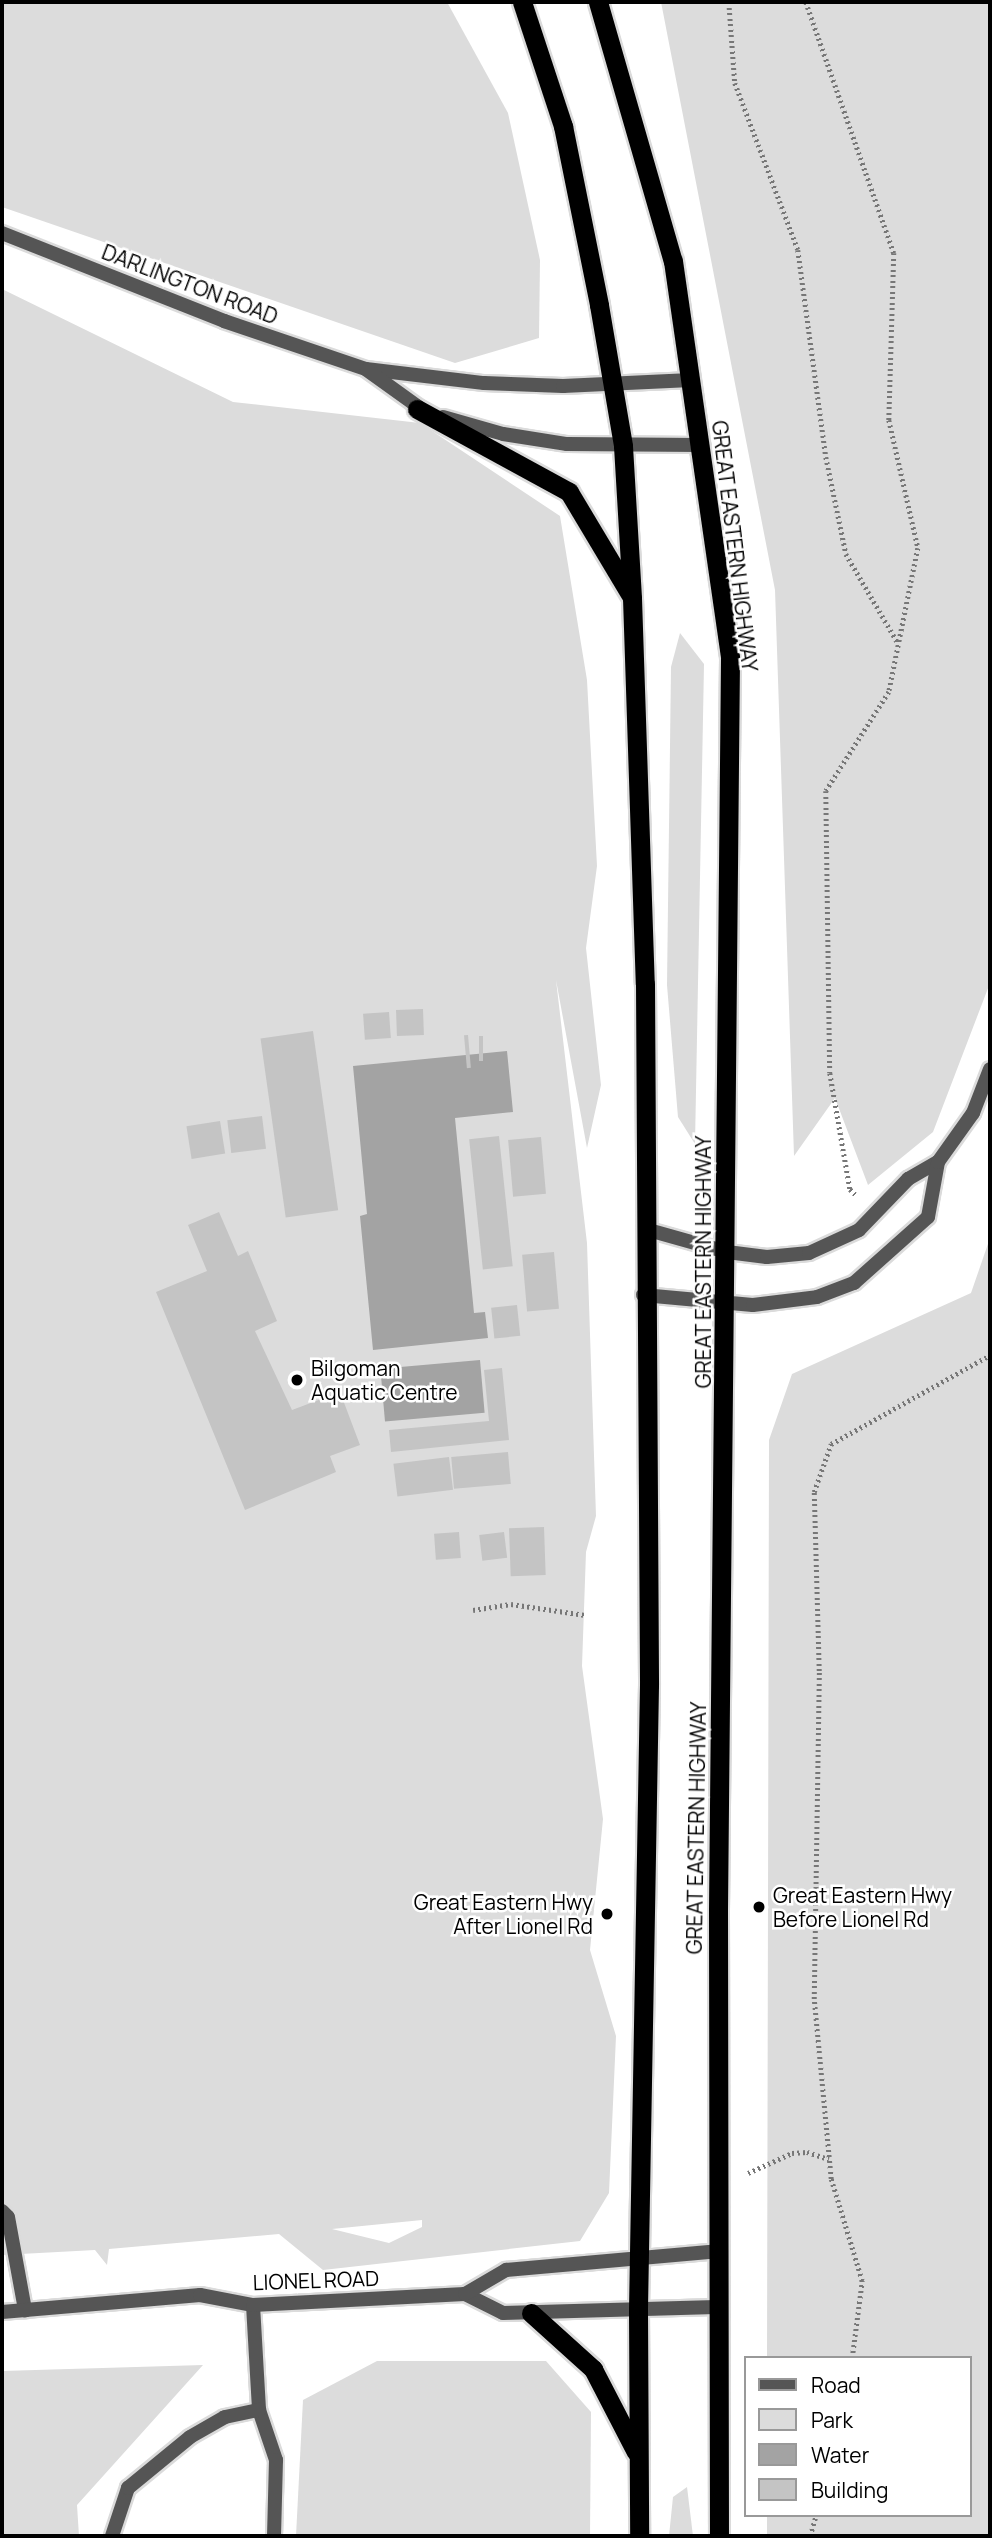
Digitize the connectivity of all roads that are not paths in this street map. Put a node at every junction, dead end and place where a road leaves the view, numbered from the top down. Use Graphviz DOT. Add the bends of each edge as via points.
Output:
graph roads {
  1 [pos="522,2"];
  2 [pos="598,2"];
  3 [pos="2,233"];
  4 [pos="366,369"];
  5 [pos="691,380"];
  6 [pos="613,384"];
  7 [pos="416,409"];
  8 [pos="701,445"];
  9 [pos="623,446"];
  10 [pos="632,598"];
  11 [pos="990,1069"];
  12 [pos="939,1162"];
  13 [pos="645,1229"];
  14 [pos="727,1252"];
  15 [pos="643,1295"];
  16 [pos="727,1306"];
  17 [pos="2,2211"];
  18 [pos="718,2251"];
  19 [pos="639,2257"];
  20 [pos="466,2294"];
  21 [pos="253,2305"];
  22 [pos="716,2307"];
  23 [pos="25,2310"];
  24 [pos="638,2310"];
  25 [pos="2,2312"];
  26 [pos="531,2313"];
  27 [pos="259,2410"];
  28 [pos="638,2456"];
  29 [pos="112,2536"];
  30 [pos="274,2536"];
  31 [pos="639,2536"];
  32 [pos="719,2536"];
  1 -- 6 [label="highway" via="563,126"];
  2 -- 5 [label="highway, GREAT EASTERN HIGHWAY" via="673,261"];
  3 -- 4 [label="street, DARLINGTON ROAD" via="224,321"];
  4 -- 6 [label="street, DARLINGTON ROAD" via="464,382"];
  4 -- 7 [label="street, DARLINGTON ROAD"];
  5 -- 6 [label="street, DARLINGTON ROAD"];
  5 -- 8 [label="highway, GREAT EASTERN HIGHWAY"];
  6 -- 9 [label="highway"];
  7 -- 9 [label="street, DARLINGTON ROAD" via="503,434 567,444"];
  7 -- 10 [label="highway" via="569,492"];
  8 -- 9 [label="street, DARLINGTON ROAD"];
  8 -- 14 [label="highway, GREAT EASTERN HIGHWAY" via="730,659"];
  9 -- 10 [label="highway"];
  10 -- 13 [label="highway" via="645,984"];
  11 -- 12 [label="street" via="973,1113"];
  12 -- 14 [label="street" via="908,1179 859,1230 809,1253 767,1257"];
  12 -- 16 [label="street" via="929,1217 854,1283 817,1297"];
  13 -- 14 [label="street"];
  13 -- 15 [label="highway"];
  14 -- 16 [label="highway, GREAT EASTERN HIGHWAY"];
  15 -- 16 [label="street"];
  15 -- 19 [label="highway" via="649,1685"];
  16 -- 18 [label="highway, GREAT EASTERN HIGHWAY"];
  17 -- 23 [label="street" via="8,2217"];
  18 -- 19 [label="street, LIONEL ROAD"];
  18 -- 22 [label="highway, GREAT EASTERN HIGHWAY"];
  19 -- 20 [label="street, LIONEL ROAD" via="506,2270"];
  19 -- 24 [label="highway"];
  20 -- 21 [label="street, LIONEL ROAD"];
  20 -- 26 [label="street" via="503,2313"];
  21 -- 23 [label="street, LIONEL ROAD" via="200,2295"];
  21 -- 27 [label="street"];
  22 -- 24 [label="street"];
  22 -- 32 [label="highway, GREAT EASTERN HIGHWAY"];
  23 -- 25 [label="street, LIONEL ROAD"];
  24 -- 26 [label="street"];
  24 -- 28 [label="highway"];
  26 -- 28 [label="highway" via="593,2369"];
  27 -- 29 [label="street" via="225,2417 190,2437 128,2488"];
  27 -- 30 [label="street" via="276,2460"];
  28 -- 31 [label="highway"];
}
